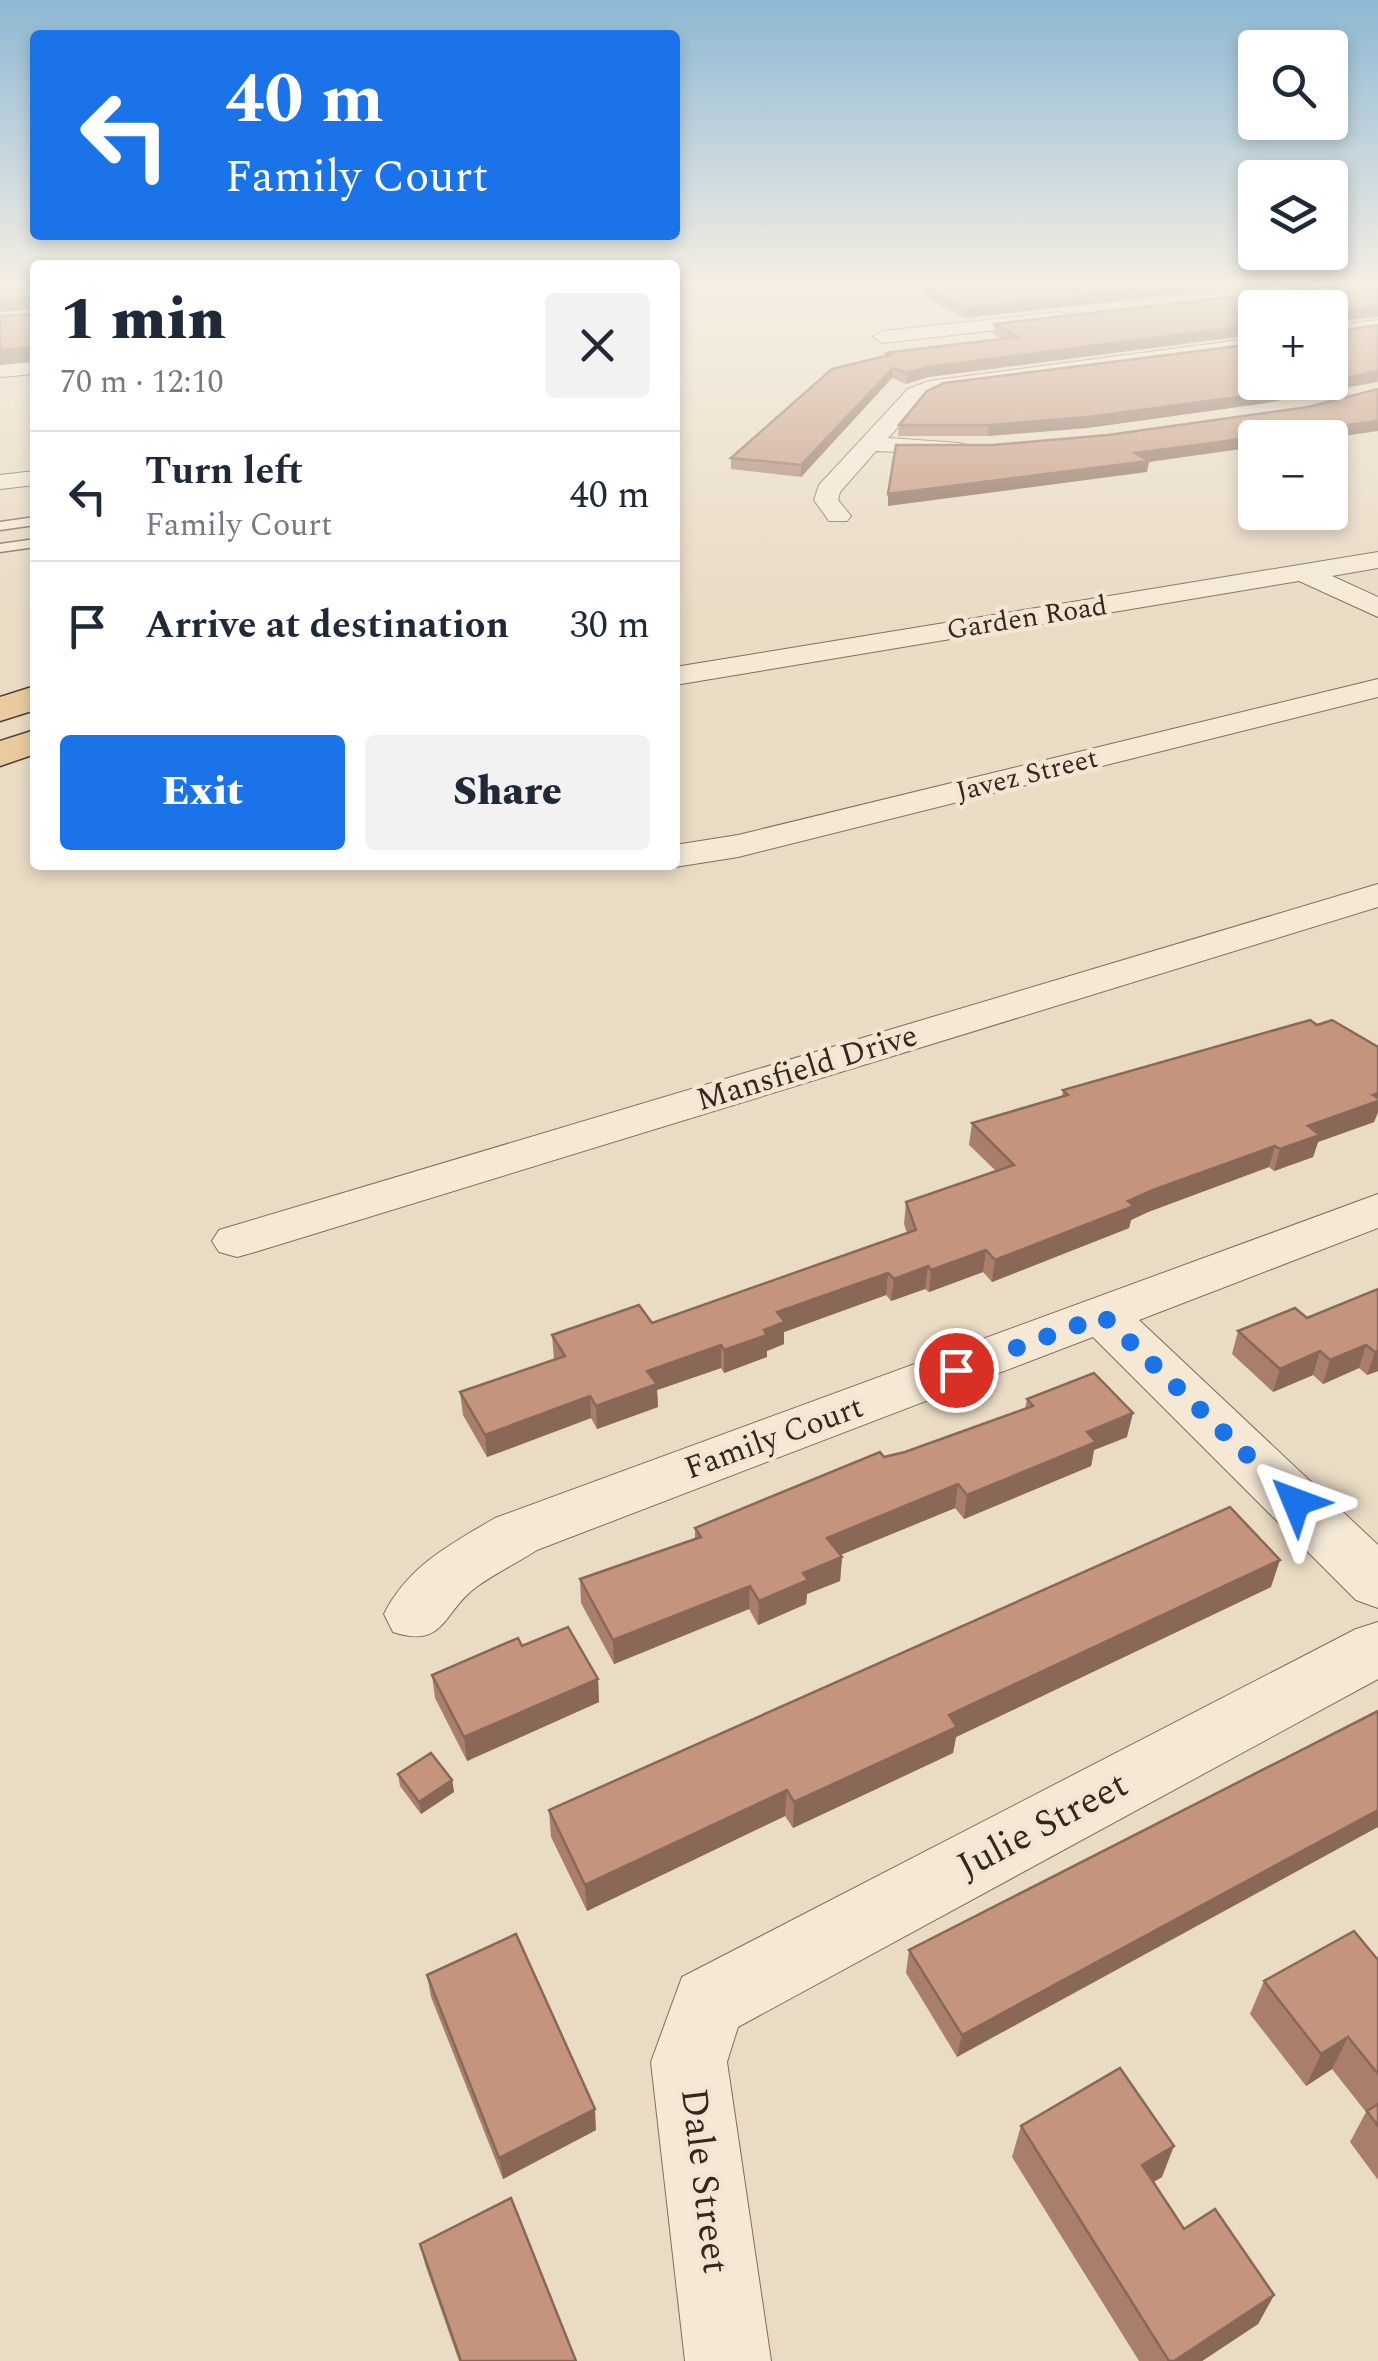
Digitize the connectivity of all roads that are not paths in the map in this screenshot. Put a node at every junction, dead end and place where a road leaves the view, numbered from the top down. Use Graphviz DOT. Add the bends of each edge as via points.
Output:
graph roads {
  1 [pos="920,393"];
  2 [pos="870,444"];
  3 [pos="983,450"];
  4 [pos="30,479"];
  5 [pos="0,482"];
  6 [pos="838,516"];
  7 [pos="30,522"];
  8 [pos="0,526"];
  9 [pos="30,544"];
  10 [pos="0,548"];
  11 [pos="1378,560"];
  12 [pos="1302,572"];
  13 [pos="1378,608"];
  14 [pos="680,675"];
  15 [pos="1378,688"];
  16 [pos="30,699"];
  17 [pos="0,710"];
  18 [pos="30,743"];
  19 [pos="0,754"];
  20 [pos="680,855"];
  21 [pos="1378,896"];
  22 [pos="1378,1210"];
  23 [pos="236,1241"];
  24 [pos="1103,1316"];
  25 [pos="1378,1583"];
  26 [pos="415,1614"];
  27 [pos="1378,1648"];
  28 [pos="708,2004"];
  29 [pos="728,2361"];
  1 -- 2 [label="street"];
  2 -- 3 [label="street"];
  2 -- 6 [label="street" via="828,490"];
  4 -- 5 [label="street"];
  7 -- 8 [label="lane"];
  9 -- 10 [label="lane"];
  11 -- 12 [label="street, Garden Road"];
  12 -- 13 [label="street"];
  12 -- 14 [label="street, Garden Road"];
  15 -- 20 [label="street, Javez Street"];
  16 -- 17 [label="main road"];
  18 -- 19 [label="main road"];
  21 -- 23 [label="street, Mansfield Drive"];
  22 -- 24 [label="street, Family Court"];
  24 -- 25 [label="street"];
  24 -- 26 [label="street, Family Court" via="516,1534 452,1573"];
  27 -- 28 [label="street, Julie Street"];
  28 -- 29 [label="street, Dale Street" via="688,2062"];
}
